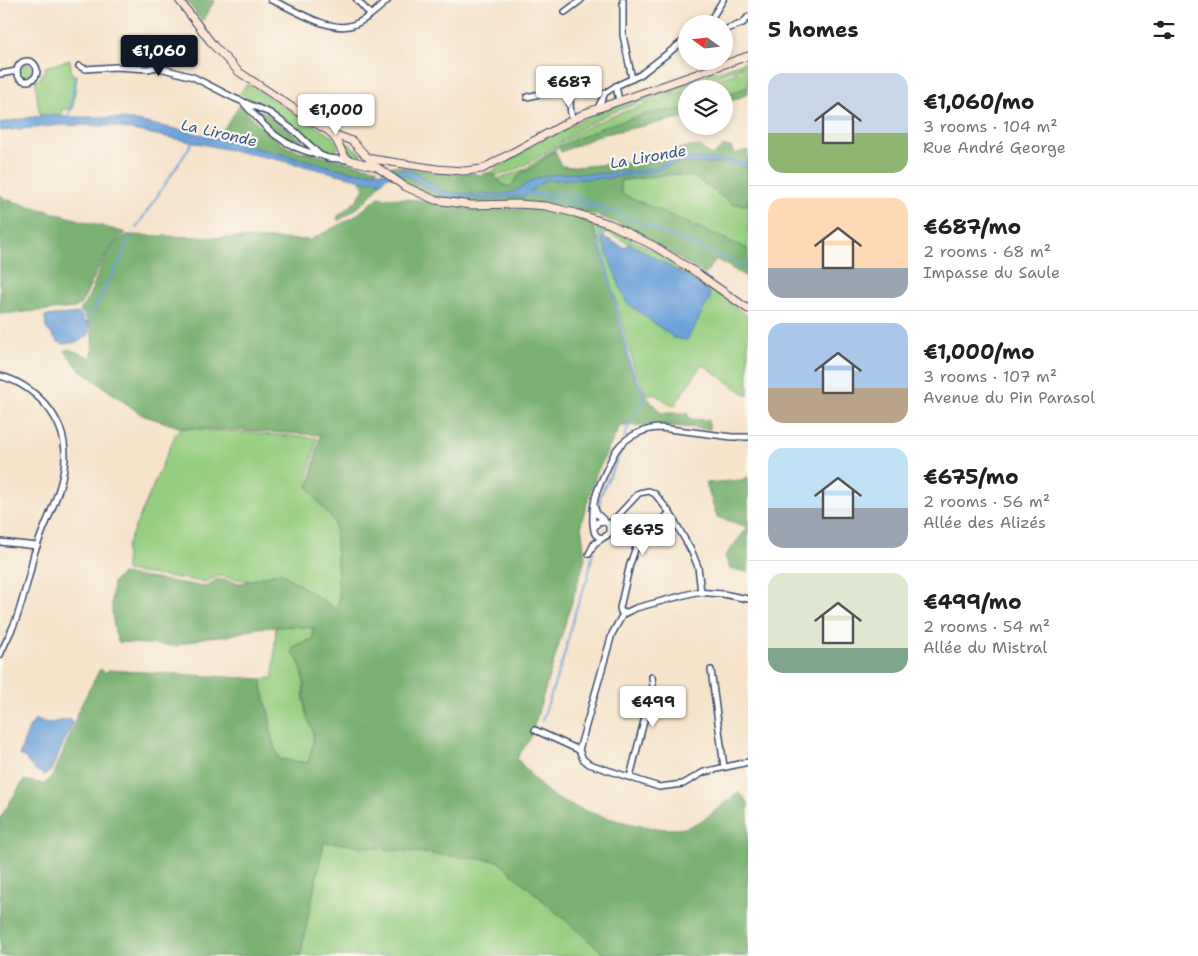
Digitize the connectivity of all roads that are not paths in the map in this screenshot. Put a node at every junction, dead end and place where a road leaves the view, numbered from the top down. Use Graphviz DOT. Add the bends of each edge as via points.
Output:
graph roads {
  1 [pos="179,0"];
  2 [pos="271,0"];
  3 [pos="357,0"];
  4 [pos="388,0"];
  5 [pos="581,0"];
  6 [pos="623,0"];
  7 [pos="723,0"];
  8 [pos="565,12"];
  9 [pos="370,14"];
  10 [pos="714,15"];
  11 [pos="748,17"];
  12 [pos="733,27"];
  13 [pos="678,45"];
  14 [pos="748,56"];
  15 [pos="79,66"];
  16 [pos="17,71"];
  17 [pos="0,74"];
  18 [pos="632,79"];
  19 [pos="616,86"];
  20 [pos="527,98"];
  21 [pos="242,101"];
  22 [pos="619,101"];
  23 [pos="598,108"];
  24 [pos="572,118"];
  25 [pos="330,132"];
  26 [pos="350,140"];
  27 [pos="362,150"];
  28 [pos="342,151"];
  29 [pos="320,155"];
  30 [pos="335,158"];
  31 [pos="348,160"];
  32 [pos="394,161"];
  33 [pos="358,162"];
  34 [pos="370,162"];
  35 [pos="383,168"];
  36 [pos="748,309"];
  37 [pos="0,376"];
  38 [pos="748,437"];
  39 [pos="594,503"];
  40 [pos="670,513"];
  41 [pos="608,523"];
  42 [pos="594,529"];
  43 [pos="605,537"];
  44 [pos="0,542"];
  45 [pos="37,546"];
  46 [pos="701,592"];
  47 [pos="748,599"];
  48 [pos="625,613"];
  49 [pos="0,655"];
  50 [pos="711,670"];
  51 [pos="652,677"];
  52 [pos="535,730"];
  53 [pos="579,750"];
  54 [pos="748,762"];
  55 [pos="724,767"];
  56 [pos="630,777"];
  1 -- 25 [label="street" via="239,72"];
  2 -- 9 [label="street" via="318,21 337,25 348,26"];
  3 -- 9 [label="street"];
  4 -- 9 [label="street"];
  5 -- 8 [label="street"];
  6 -- 18 [label="street" via="623,35"];
  7 -- 10 [label="street"];
  11 -- 12 [label="street"];
  13 -- 18 [label="street"];
  14 -- 22 [label="street"];
  15 -- 21 [label="street" via="85,69 169,69 194,77"];
  16 -- 17 [label="street"];
  18 -- 19 [label="street"];
  19 -- 22 [label="street"];
  19 -- 23 [label="street" via="605,94"];
  20 -- 24 [label="street" via="549,92 558,82 565,81 569,87"];
  21 -- 29 [label="street" via="266,110"];
  21 -- 29 [label="street" via="256,119 278,138 294,148"];
  22 -- 23 [label="street"];
  23 -- 24 [label="street"];
  24 -- 32 [label="street" via="482,169 437,169"];
  25 -- 26 [label="street"];
  25 -- 28 [label="street"];
  26 -- 27 [label="street"];
  26 -- 28 [label="street" via="344,143"];
  27 -- 33 [label="street" via="363,158"];
  27 -- 34 [label="street"];
  28 -- 30 [label="street"];
  28 -- 31 [label="street"];
  29 -- 30 [label="street"];
  30 -- 31 [label="street"];
  31 -- 33 [label="street"];
  32 -- 34 [label="street"];
  32 -- 35 [label="street"];
  33 -- 34 [label="street"];
  34 -- 35 [label="street"];
  35 -- 36 [label="street" via="409,189 445,202 546,206 602,221 654,246"];
  37 -- 45 [label="street" via="20,384 40,400 54,417 63,438 66,462 63,480"];
  38 -- 39 [label="street" via="661,428 645,430 618,448"];
  39 -- 41 [label="street" via="598,514"];
  39 -- 42 [label="street"];
  40 -- 41 [label="street" via="656,494 642,492"];
  40 -- 46 [label="street" via="698,567"];
  40 -- 48 [label="street" via="643,536 636,547 620,608"];
  41 -- 42 [label="street" via="598,522"];
  41 -- 43 [label="street" via="610,532"];
  42 -- 43 [label="street" via="598,537"];
  42 -- 43 [label="street" via="589,554 595,542"];
  44 -- 45 [label="street"];
  45 -- 49 [label="street" via="15,622"];
  46 -- 47 [label="street"];
  46 -- 48 [label="street" via="640,606"];
  48 -- 53 [label="street" via="612,634"];
  50 -- 55 [label="street"];
  51 -- 56 [label="street" via="653,685"];
  52 -- 53 [label="street"];
  53 -- 56 [label="street" via="589,764"];
  54 -- 55 [label="street"];
  55 -- 56 [label="street" via="704,772 683,784 660,787"];
}
